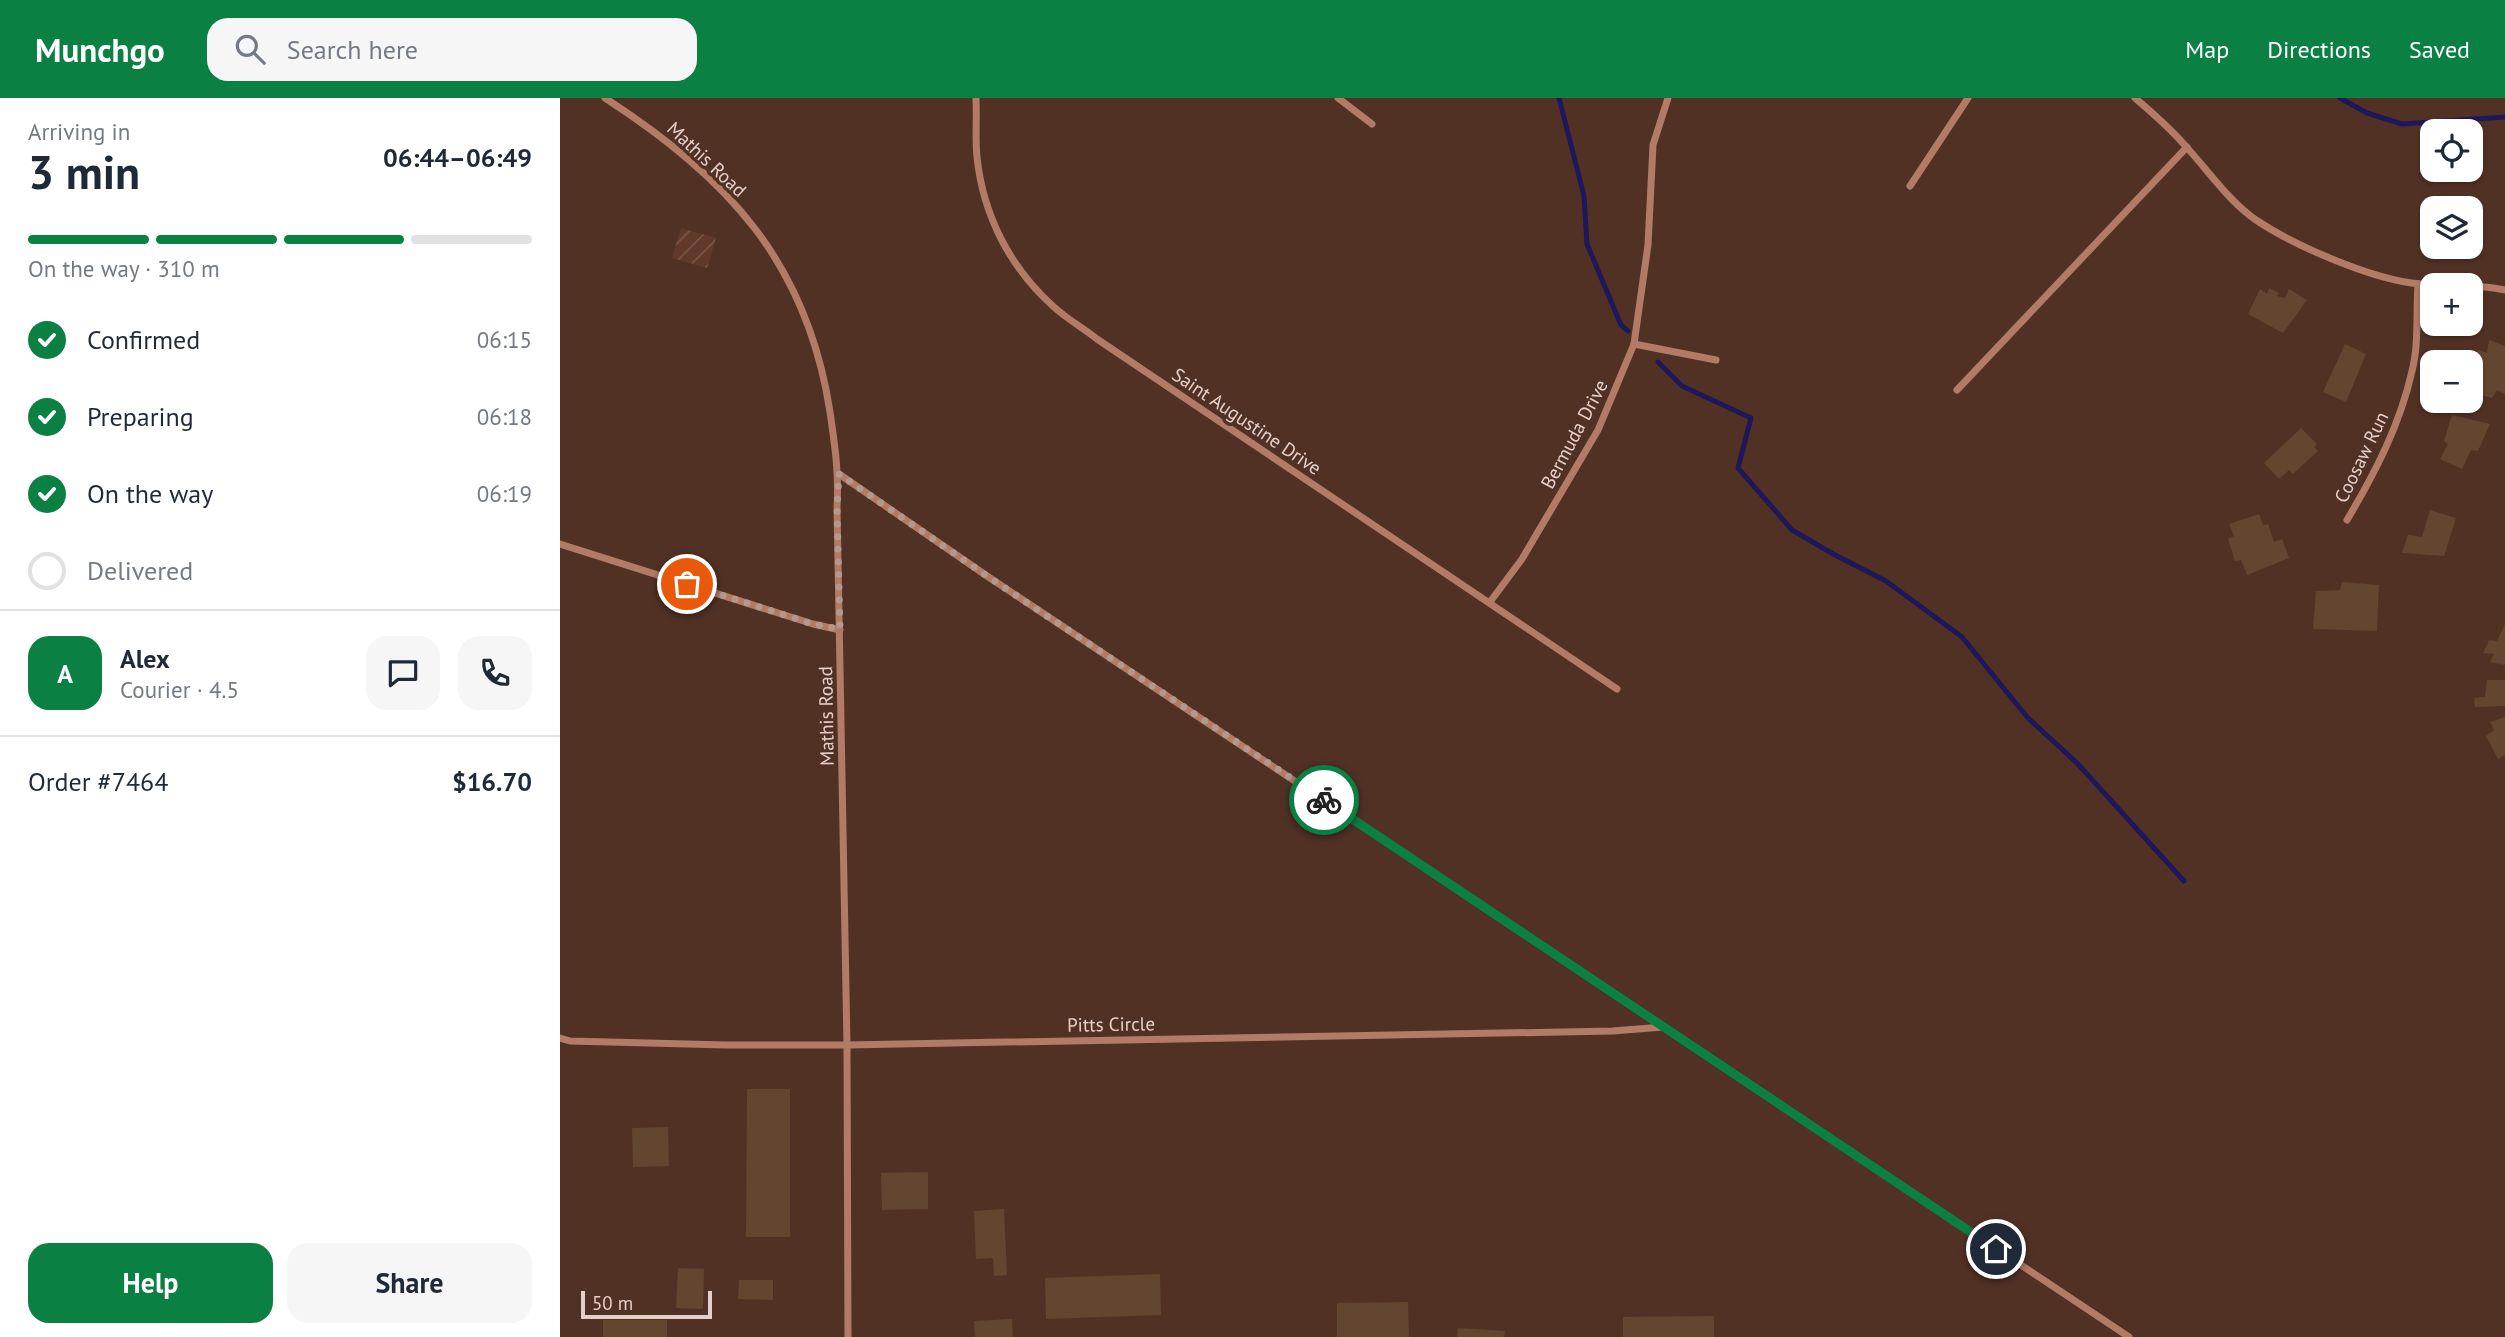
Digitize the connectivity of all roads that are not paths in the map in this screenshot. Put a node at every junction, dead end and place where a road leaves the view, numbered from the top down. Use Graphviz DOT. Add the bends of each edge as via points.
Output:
graph roads {
  1 [pos="605,98"];
  2 [pos="976,98"];
  3 [pos="1338,98"];
  4 [pos="1668,98"];
  5 [pos="1968,98"];
  6 [pos="2135,98"];
  7 [pos="1371,124"];
  8 [pos="2187,147"];
  9 [pos="1910,186"];
  10 [pos="2418,284"];
  11 [pos="2505,290"];
  12 [pos="1634,344"];
  13 [pos="1716,360"];
  14 [pos="1956,390"];
  15 [pos="839,474"];
  16 [pos="2347,520"];
  17 [pos="560,544"];
  18 [pos="1490,602"];
  19 [pos="840,629"];
  20 [pos="1617,689"];
  21 [pos="1663,1027"];
  22 [pos="560,1038"];
  23 [pos="847,1045"];
  24 [pos="848,1337"];
  25 [pos="2129,1337"];
  1 -- 15 [label="street, Mathis Road" via="676,147 709,177 769,248 810,330 825,384"];
  2 -- 18 [label="street, Saint Augustine Drive" via="977,156 987,207 1020,270 1054,307"];
  3 -- 7 [label="street"];
  4 -- 12 [label="street, Bermuda Drive" via="1653,145 1648,245"];
  5 -- 9 [label="street"];
  6 -- 8 [label="street"];
  8 -- 10 [label="street" via="2256,219 2323,255"];
  8 -- 14 [label="street"];
  10 -- 11 [label="street"];
  10 -- 16 [label="street, Coosaw Run" via="2413,369 2396,428"];
  12 -- 13 [label="street"];
  12 -- 18 [label="street, Bermuda Drive" via="1598,430 1522,559"];
  15 -- 19 [label="street, Mathis Road"];
  15 -- 21 [label="street"];
  17 -- 19 [label="street"];
  18 -- 20 [label="street, Saint Augustine Drive"];
  19 -- 23 [label="street, Mathis Road"];
  21 -- 23 [label="street, Pitts Circle"];
  21 -- 25 [label="street"];
  22 -- 23 [label="street, Pitts Circle"];
  23 -- 24 [label="street, Mathis Road"];
}
